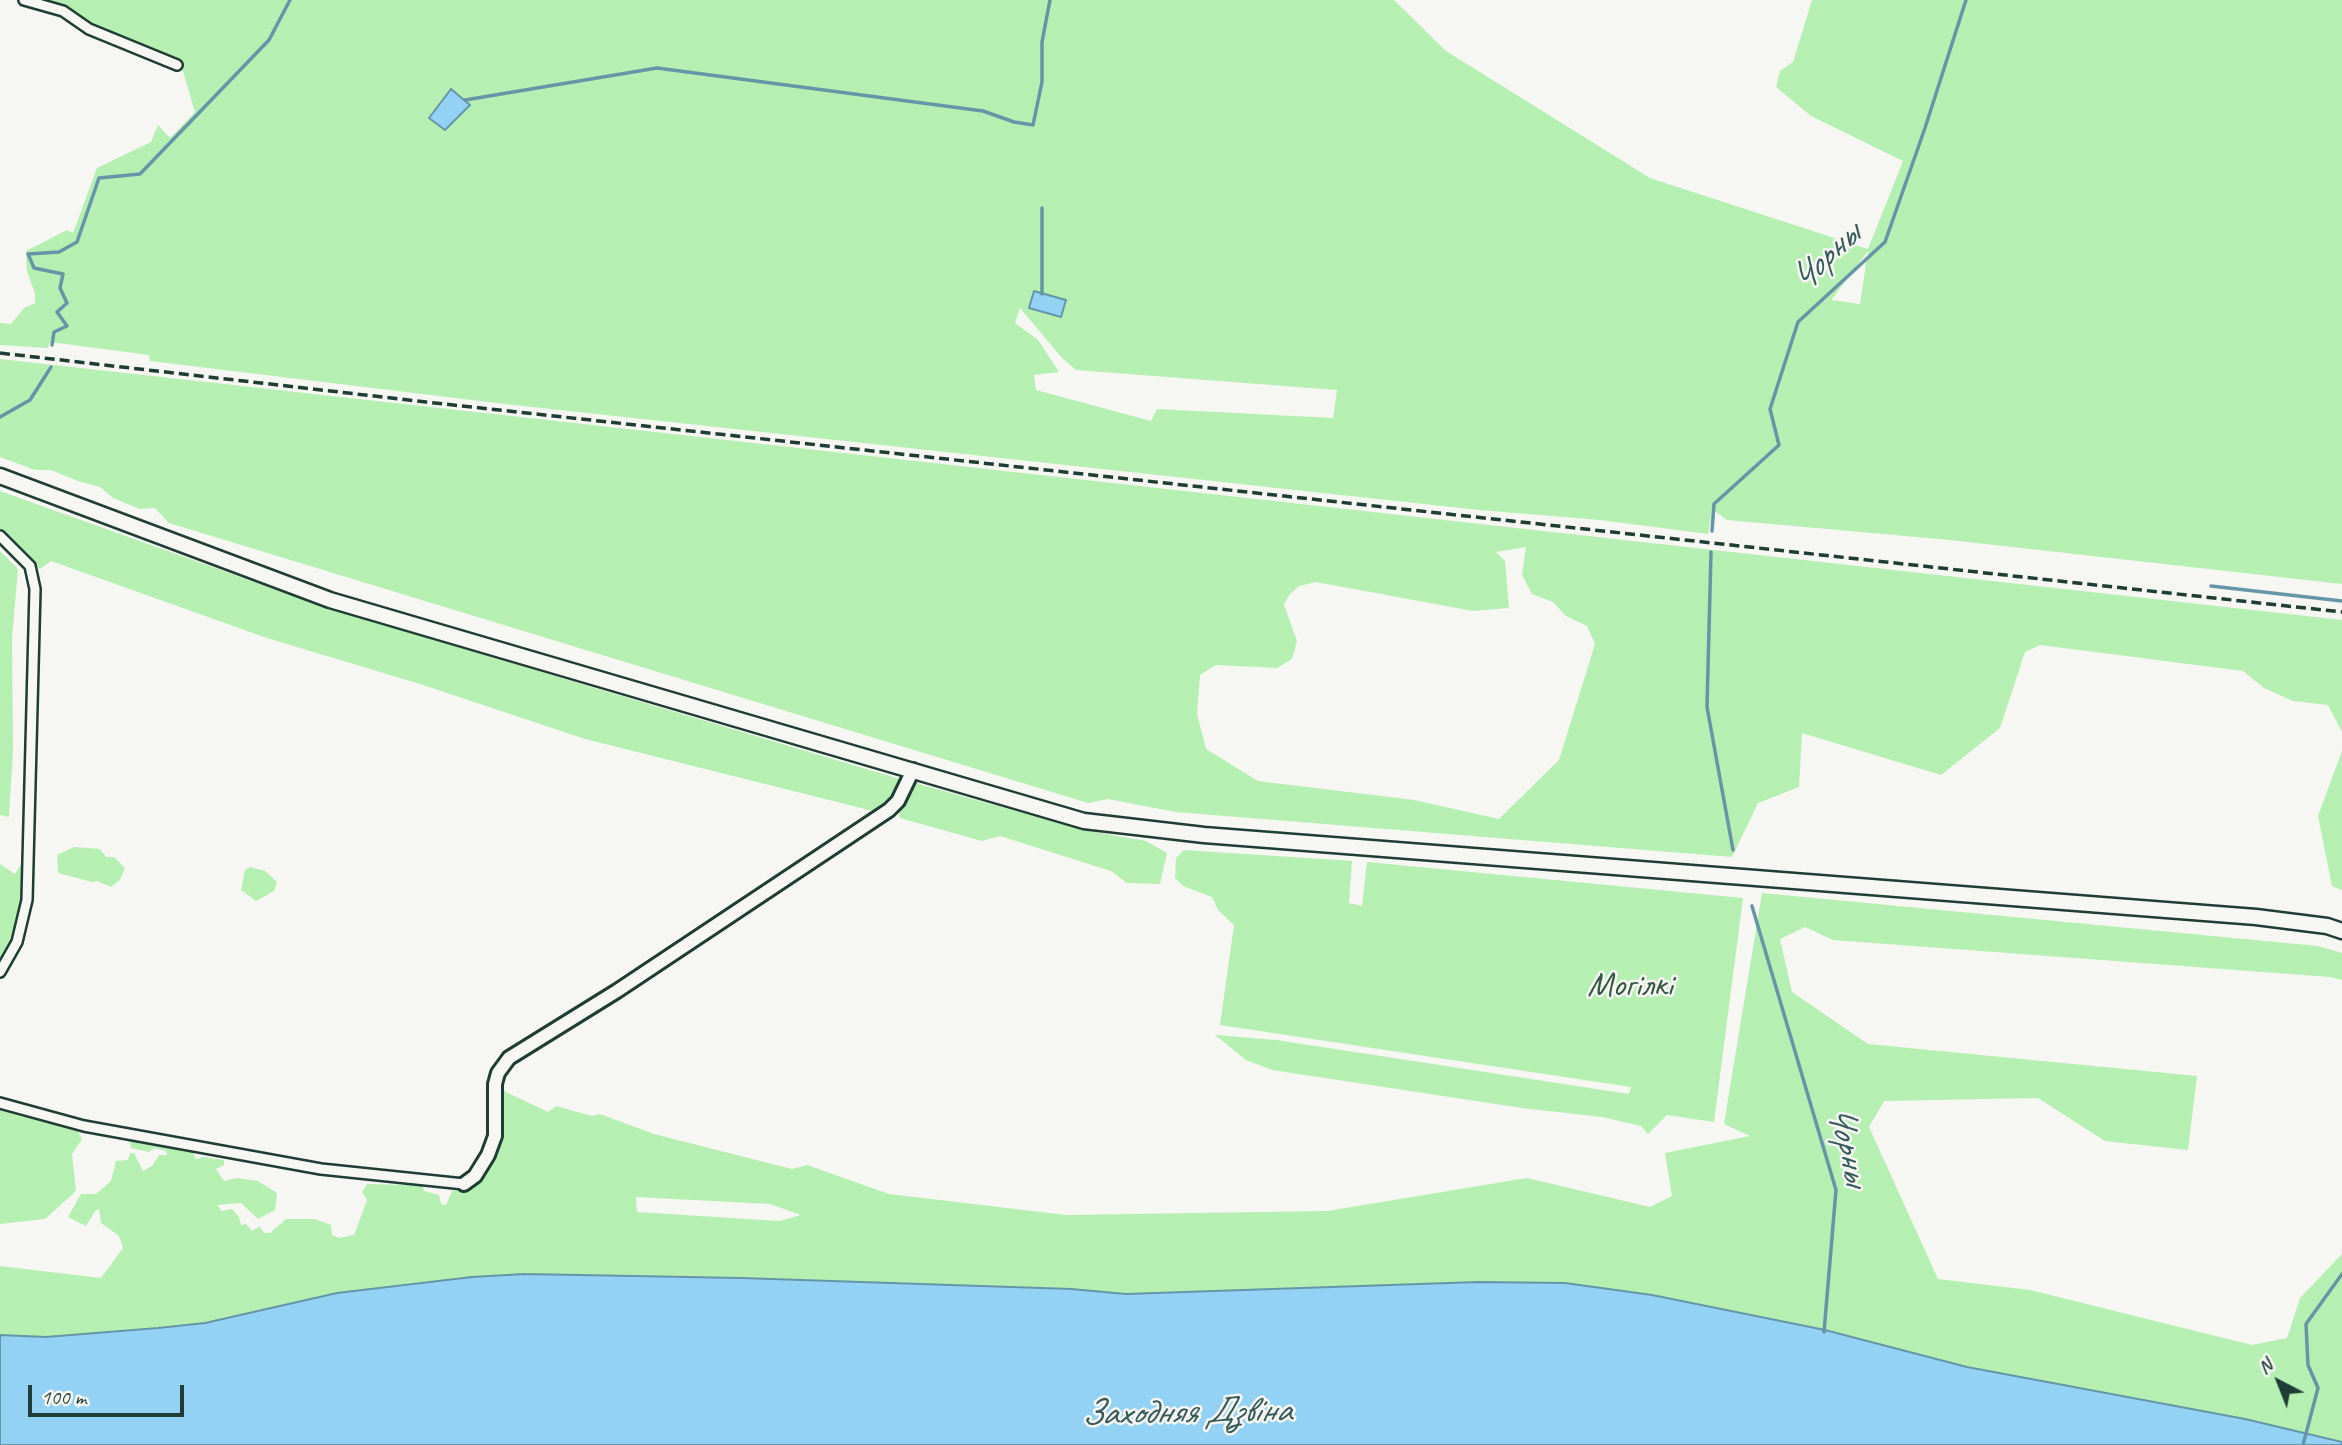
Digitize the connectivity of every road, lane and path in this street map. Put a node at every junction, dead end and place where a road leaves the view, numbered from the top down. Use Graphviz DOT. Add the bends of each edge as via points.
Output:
graph roads {
  1 [pos="24,0"];
  2 [pos="177,65"];
  3 [pos="0,476"];
  4 [pos="0,536"];
  5 [pos="913,770"];
  6 [pos="2342,931"];
  7 [pos="0,972"];
  8 [pos="0,1103"];
  9 [pos="464,1184"];
  1 -- 2 [label="street" via="63,11 89,29"];
  3 -- 5 [label="main road" via="330,600"];
  4 -- 7 [label="street" via="30,566 35,589 27,900 17,942"];
  5 -- 6 [label="main road" via="1084,821 1204,835 2242,916"];
  5 -- 9 [label="street" via="889,810 509,1058 495,1084 495,1136 475,1176"];
  8 -- 9 [label="street" via="84,1126 321,1169"];
}
